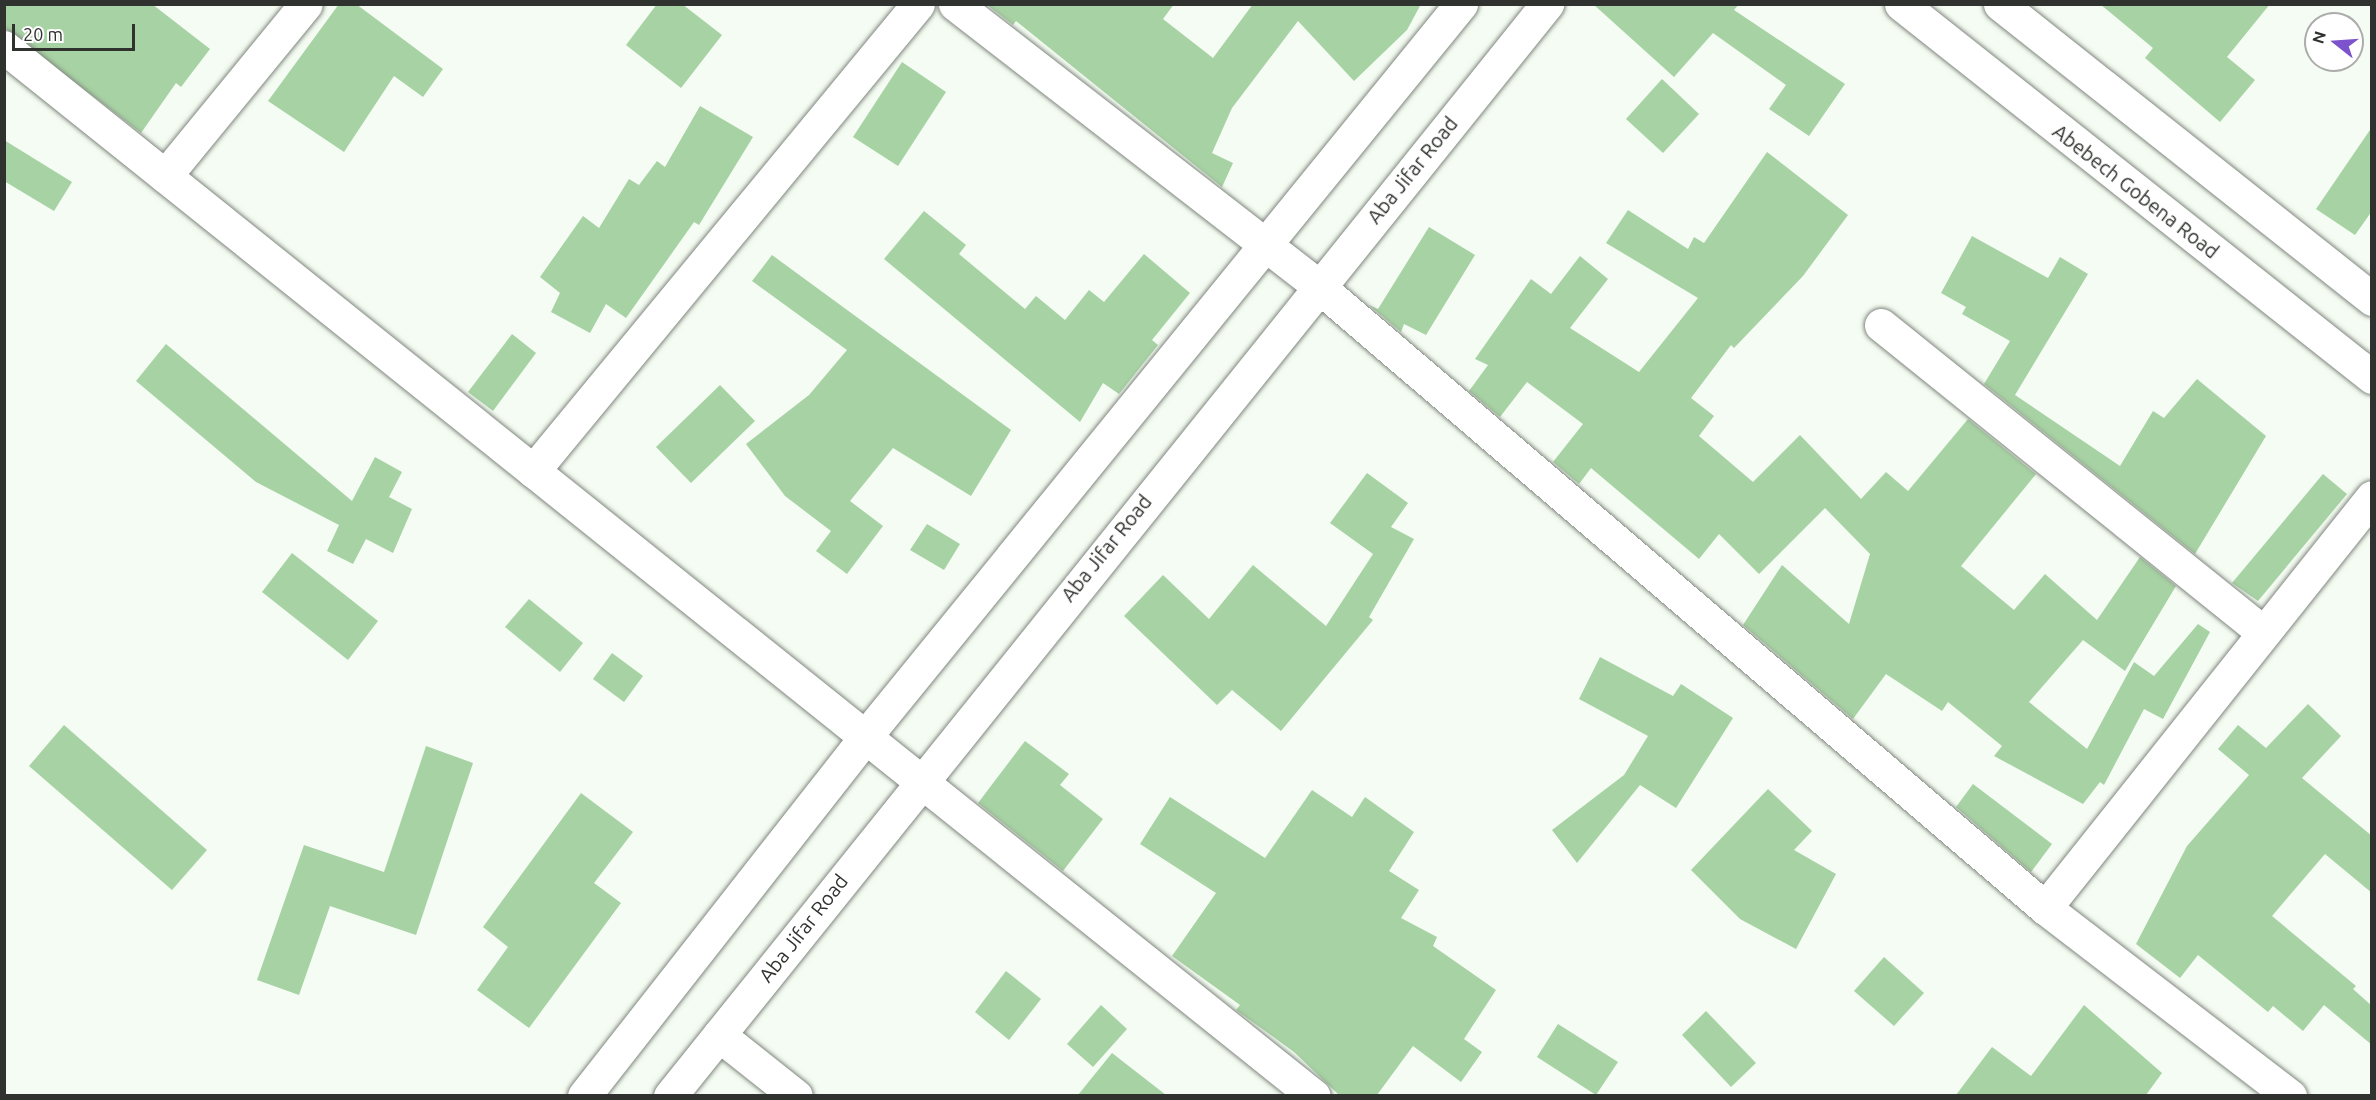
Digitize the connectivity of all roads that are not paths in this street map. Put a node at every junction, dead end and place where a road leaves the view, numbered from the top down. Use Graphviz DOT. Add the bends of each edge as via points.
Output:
graph roads {
  1 [pos="306,4"];
  2 [pos="918,4"];
  3 [pos="955,4"];
  4 [pos="1461,4"];
  5 [pos="1547,4"];
  6 [pos="1901,4"];
  7 [pos="2000,4"];
  8 [pos="4,47"];
  9 [pos="165,176"];
  10 [pos="1263,247"];
  11 [pos="1318,286"];
  12 [pos="2372,299"];
  13 [pos="1881,326"];
  14 [pos="2372,377"];
  15 [pos="533,471"];
  16 [pos="2372,497"];
  17 [pos="2260,631"];
  18 [pos="865,737"];
  19 [pos="921,778"];
  20 [pos="2045,908"];
  21 [pos="719,1035"];
  22 [pos="584,1095"];
  23 [pos="670,1095"];
  24 [pos="796,1095"];
  25 [pos="1314,1095"];
  26 [pos="2290,1095"];
  1 -- 9 [label="street"];
  2 -- 15 [label="street"];
  3 -- 10 [label="street"];
  4 -- 10 [label="street"];
  5 -- 11 [label="street, Aba Jifar Road"];
  6 -- 14 [label="street, Abebech Gobena Road"];
  7 -- 12 [label="street"];
  8 -- 9 [label="street"];
  9 -- 15 [label="street"];
  10 -- 11 [label="street"];
  10 -- 18 [label="street"];
  11 -- 19 [label="street, Aba Jifar Road"];
  11 -- 20 [label="street"];
  13 -- 17 [label="street"];
  15 -- 18 [label="street"];
  16 -- 17 [label="street"];
  17 -- 20 [label="street"];
  18 -- 19 [label="street"];
  18 -- 22 [label="street"];
  19 -- 21 [label="street, Aba Jifar Road"];
  19 -- 25 [label="street"];
  20 -- 26 [label="street"];
  21 -- 23 [label="street, Aba Jifar Road"];
  21 -- 24 [label="street"];
}
